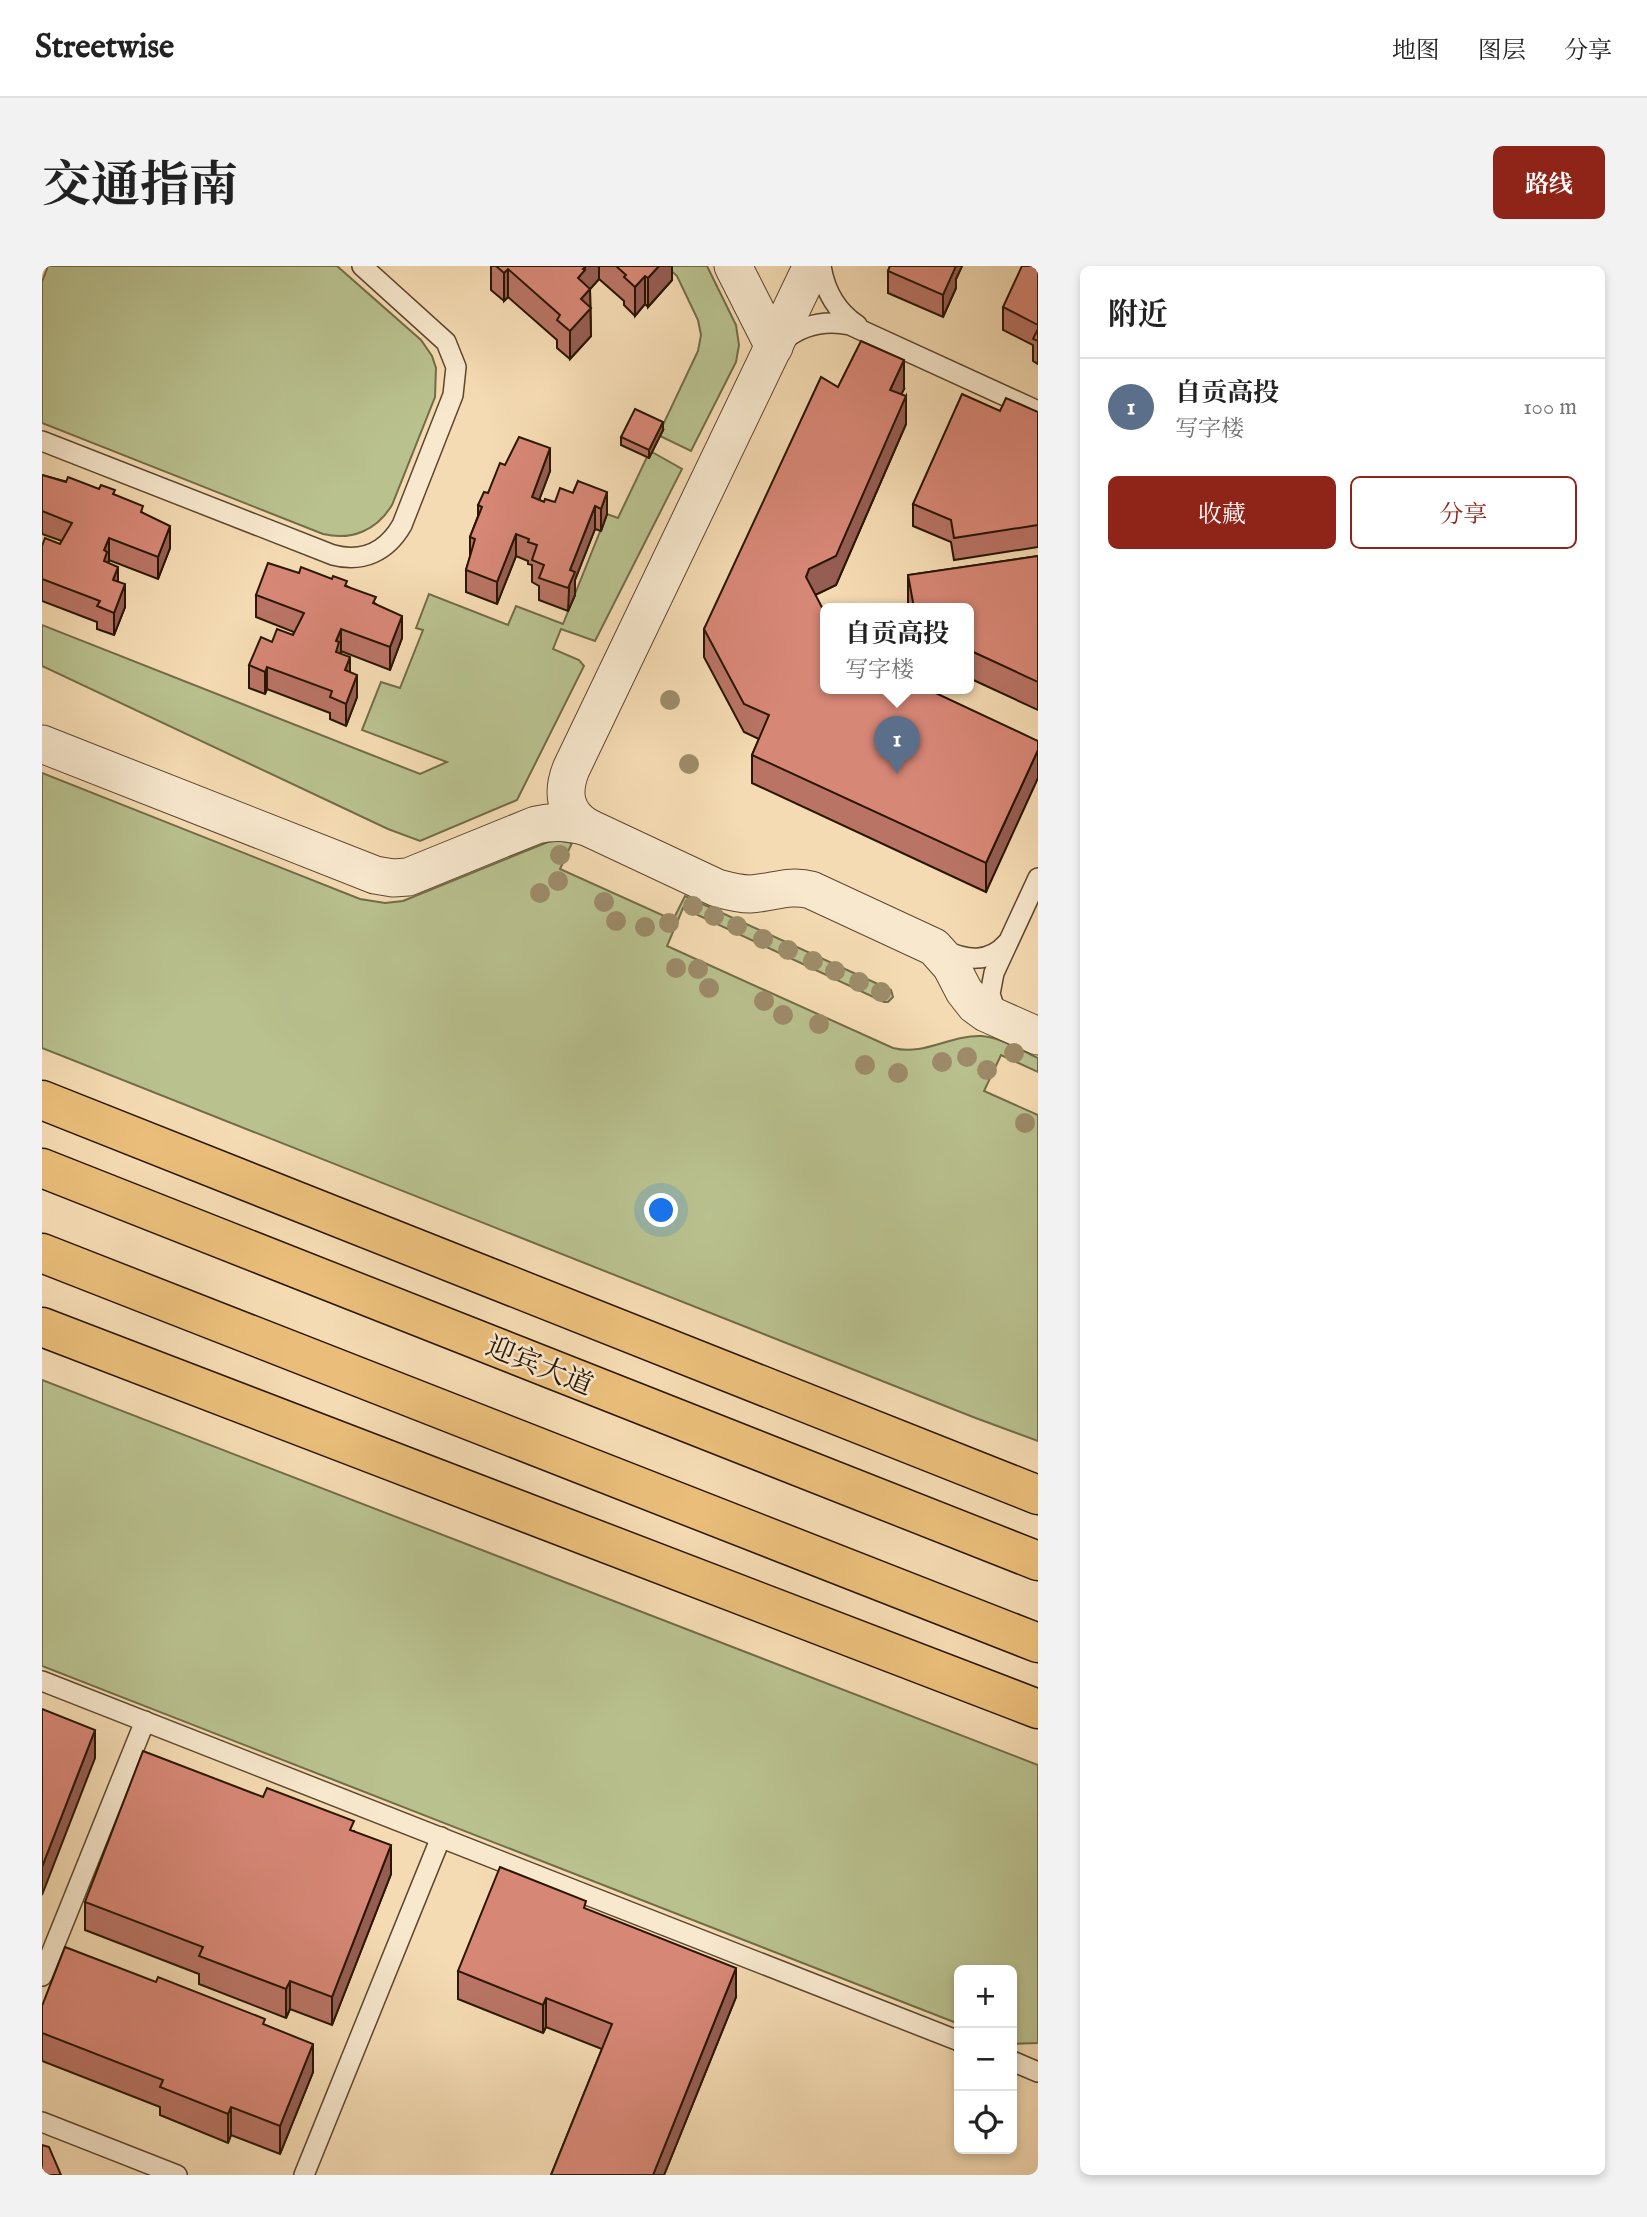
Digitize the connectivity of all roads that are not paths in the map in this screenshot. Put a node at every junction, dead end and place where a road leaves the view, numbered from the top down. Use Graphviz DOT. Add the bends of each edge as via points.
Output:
graph roads {
  1 [pos="362,266"];
  2 [pos="733,266"];
  3 [pos="812,266"];
  4 [pos="821,266"];
  5 [pos="864,330"];
  6 [pos="771,352"];
  7 [pos="1038,411"];
  8 [pos="42,441"];
  9 [pos="42,744"];
  10 [pos="571,769"];
  11 [pos="536,825"];
  12 [pos="587,827"];
  13 [pos="1038,878"];
  14 [pos="923,940"];
  15 [pos="1008,943"];
  16 [pos="999,1019"];
  17 [pos="1038,1037"];
  18 [pos="42,1100"];
  19 [pos="42,1168"];
  20 [pos="42,1253"];
  21 [pos="42,1327"];
  22 [pos="1038,1495"];
  23 [pos="1038,1561"];
  24 [pos="1038,1643"];
  25 [pos="42,1681"];
  26 [pos="1028,1702"];
  27 [pos="145,1721"];
  28 [pos="441,1837"];
  29 [pos="42,1976"];
  30 [pos="954,2039"];
  31 [pos="1017,2063"];
  32 [pos="1038,2072"];
  33 [pos="42,2122"];
  34 [pos="177,2175"];
  35 [pos="304,2175"];
  1 -- 8 [label="lane" via="446,342 456,374 453,395 402,525 380,551 353,557 333,555"];
  2 -- 6 [label="street"];
  3 -- 6 [label="street"];
  4 -- 5 [label="lane" via="836,306"];
  5 -- 6 [label="lane" via="835,322 811,325"];
  5 -- 7 [label="lane"];
  6 -- 10 [label="street"];
  9 -- 11 [label="street" via="375,875 393,878 408,877"];
  10 -- 11 [label="street" via="550,811"];
  10 -- 12 [label="street" via="566,803"];
  11 -- 12 [label="street" via="560,822"];
  12 -- 14 [label="street" via="717,888 752,894 800,887"];
  13 -- 15 [label="lane"];
  14 -- 15 [label="lane" via="972,959 994,955"];
  14 -- 16 [label="street" via="943,956 975,1005"];
  15 -- 16 [label="lane" via="991,983 991,1002"];
  16 -- 17 [label="street"];
  18 -- 22 [label="main road"];
  19 -- 23 [label="main road, 迎宾大道"];
  20 -- 24 [label="main road"];
  21 -- 26 [label="main road"];
  25 -- 27 [label="lane"];
  27 -- 28 [label="lane"];
  27 -- 29 [label="lane"];
  28 -- 30 [label="lane"];
  28 -- 35 [label="lane"];
  31 -- 32 [label="lane"];
  33 -- 34 [label="lane"];
}
